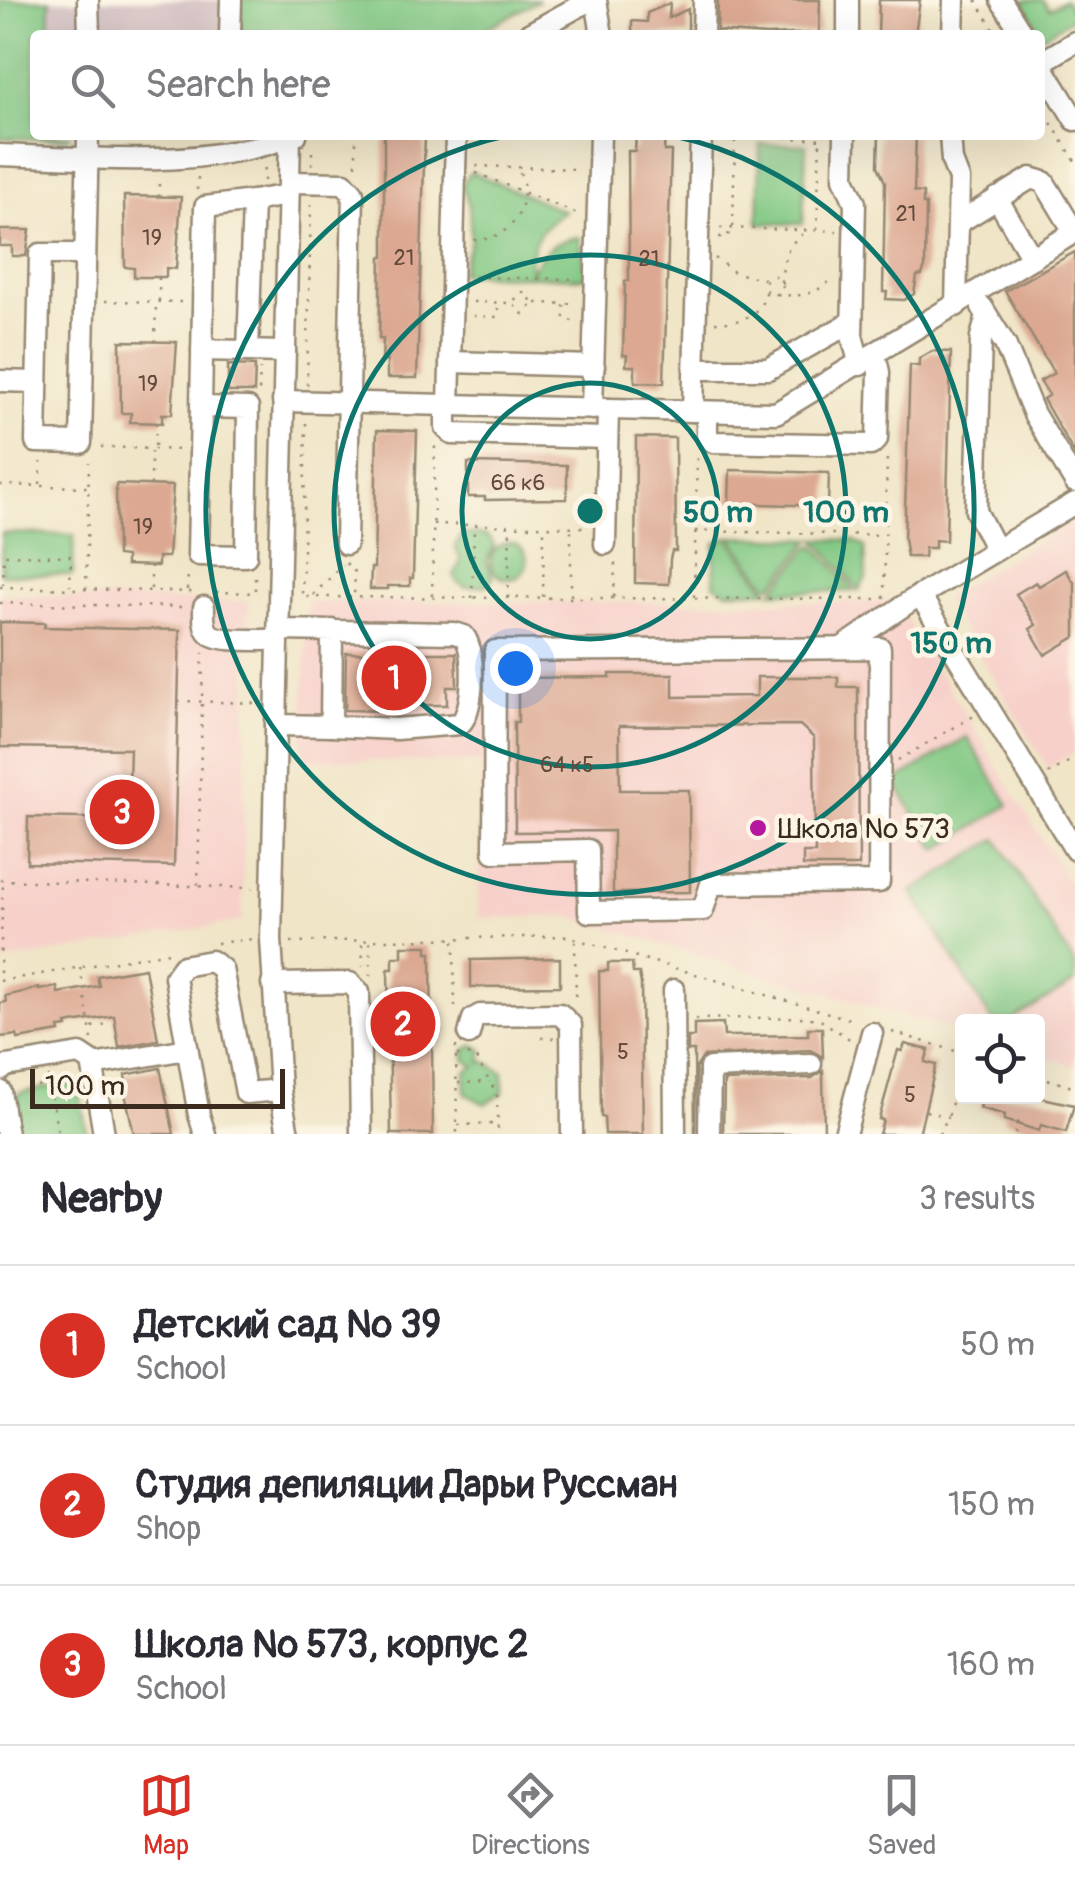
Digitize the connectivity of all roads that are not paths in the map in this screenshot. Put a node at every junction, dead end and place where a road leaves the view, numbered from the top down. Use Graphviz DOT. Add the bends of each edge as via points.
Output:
graph roads {
  1 [pos="88,0"];
  2 [pos="230,0"];
  3 [pos="593,0"];
  4 [pos="704,0"];
  5 [pos="848,0"];
  6 [pos="954,0"];
  7 [pos="1001,0"];
  8 [pos="89,30"];
  9 [pos="230,30"];
  10 [pos="536,30"];
  11 [pos="599,30"];
  12 [pos="703,30"];
  13 [pos="848,30"];
  14 [pos="953,30"];
  15 [pos="1020,30"];
  16 [pos="1075,42"];
  17 [pos="1045,60"];
  18 [pos="1045,71"];
  19 [pos="1075,120"];
  20 [pos="88,140"];
  21 [pos="289,140"];
  22 [pos="299,140"];
  23 [pos="456,140"];
  24 [pos="600,140"];
  25 [pos="700,140"];
  26 [pos="845,140"];
  27 [pos="950,140"];
  28 [pos="0,156"];
  29 [pos="88,158"];
  30 [pos="288,188"];
  31 [pos="998,198"];
  32 [pos="253,200"];
  33 [pos="958,223"];
  34 [pos="1075,232"];
  35 [pos="85,254"];
  36 [pos="1032,258"];
  37 [pos="965,300"];
  38 [pos="987,316"];
  39 [pos="852,322"];
  40 [pos="202,350"];
  41 [pos="248,351"];
  42 [pos="284,352"];
  43 [pos="868,360"];
  44 [pos="450,362"];
  45 [pos="594,366"];
  46 [pos="694,369"];
  47 [pos="0,381"];
  48 [pos="37,382"];
  49 [pos="350,403"];
  50 [pos="283,405"];
  51 [pos="448,405"];
  52 [pos="201,407"];
  53 [pos="248,408"];
  54 [pos="600,409"];
  55 [pos="700,412"];
  56 [pos="607,438"];
  57 [pos="1075,482"];
  58 [pos="1075,503"];
  59 [pos="605,536"];
  60 [pos="346,544"];
  61 [pos="996,550"];
  62 [pos="920,595"];
  63 [pos="204,608"];
  64 [pos="332,630"];
  65 [pos="278,634"];
  66 [pos="843,648"];
  67 [pos="276,725"];
  68 [pos="331,726"];
  69 [pos="1075,850"];
  70 [pos="272,984"];
  71 [pos="674,990"];
  72 [pos="469,1034"];
  73 [pos="872,1034"];
  74 [pos="188,1049"];
  75 [pos="90,1060"];
  76 [pos="811,1064"];
  77 [pos="0,1070"];
  78 [pos="280,1090"];
  79 [pos="0,1091"];
  80 [pos="8,1134"];
  81 [pos="104,1134"];
  82 [pos="206,1134"];
  83 [pos="288,1134"];
  84 [pos="361,1134"];
  85 [pos="572,1134"];
  86 [pos="675,1134"];
  87 [pos="709,1134"];
  88 [pos="844,1134"];
  1 -- 8 [label="street"];
  2 -- 9 [label="street"];
  3 -- 10 [label="street"];
  3 -- 11 [label="street"];
  4 -- 12 [label="street"];
  5 -- 13 [label="street"];
  6 -- 14 [label="street"];
  7 -- 15 [label="street"];
  16 -- 17 [label="street"];
  18 -- 19 [label="street"];
  20 -- 29 [label="street"];
  21 -- 29 [label="street" via="218,154"];
  22 -- 30 [label="street"];
  23 -- 44 [label="street"];
  24 -- 45 [label="street"];
  25 -- 46 [label="street"];
  26 -- 39 [label="street" via="844,178 855,203"];
  27 -- 33 [label="street" via="959,179"];
  28 -- 29 [label="street"];
  29 -- 35 [label="street"];
  30 -- 32 [label="street"];
  30 -- 42 [label="street"];
  30 -- 49 [label="street" via="312,182 350,186 353,192"];
  31 -- 33 [label="street"];
  31 -- 34 [label="street" via="1038,178"];
  31 -- 36 [label="street"];
  32 -- 40 [label="street" via="205,208"];
  32 -- 41 [label="street"];
  33 -- 37 [label="street"];
  34 -- 36 [label="street"];
  35 -- 48 [label="street" via="40,254"];
  35 -- 48 [label="street" via="80,443 36,442"];
  36 -- 37 [label="street"];
  37 -- 38 [label="street"];
  37 -- 43 [label="street"];
  38 -- 57 [label="street"];
  38 -- 61 [label="street" via="976,512"];
  39 -- 43 [label="street" via="854,350"];
  39 -- 46 [label="street" via="768,368"];
  40 -- 41 [label="street"];
  40 -- 52 [label="street"];
  41 -- 42 [label="street"];
  42 -- 50 [label="street"];
  43 -- 55 [label="street" via="784,411"];
  43 -- 55 [label="street" via="879,372 877,439 871,445 713,442"];
  44 -- 45 [label="street"];
  44 -- 51 [label="street"];
  45 -- 54 [label="street"];
  46 -- 55 [label="street"];
  47 -- 48 [label="street"];
  49 -- 50 [label="street"];
  49 -- 51 [label="street"];
  49 -- 60 [label="street"];
  50 -- 53 [label="street"];
  50 -- 65 [label="street"];
  51 -- 54 [label="street"];
  51 -- 56 [label="street" via="446,428 452,434"];
  52 -- 53 [label="street"];
  52 -- 53 [label="street" via="198,555 246,556"];
  54 -- 55 [label="street"];
  54 -- 56 [label="street"];
  56 -- 59 [label="street"];
  58 -- 61 [label="street"];
  61 -- 62 [label="street"];
  62 -- 66 [label="street"];
  62 -- 69 [label="street"];
  63 -- 65 [label="street" via="209,633 220,638"];
  64 -- 65 [label="street"];
  64 -- 68 [label="street"];
  64 -- 68 [label="street" via="454,633 468,640 471,651 470,708 460,724"];
  65 -- 67 [label="street"];
  66 -- 66 [label="street" via="495,651 494,852 588,850 590,912 703,910 711,884 880,882 880,648"];
  67 -- 68 [label="street"];
  67 -- 70 [label="street"];
  70 -- 78 [label="street"];
  70 -- 84 [label="street" via="356,986"];
  71 -- 86 [label="street"];
  72 -- 85 [label="street" via="480,1016 567,1018"];
  73 -- 88 [label="street"];
  74 -- 75 [label="street"];
  74 -- 78 [label="street" via="175,977 183,966 211,961 222,969 243,1088 252,1095"];
  74 -- 82 [label="street"];
  75 -- 77 [label="street" via="80,1054"];
  75 -- 81 [label="street"];
  76 -- 87 [label="street" via="710,1068"];
  78 -- 83 [label="street"];
  79 -- 80 [label="street"];
}
